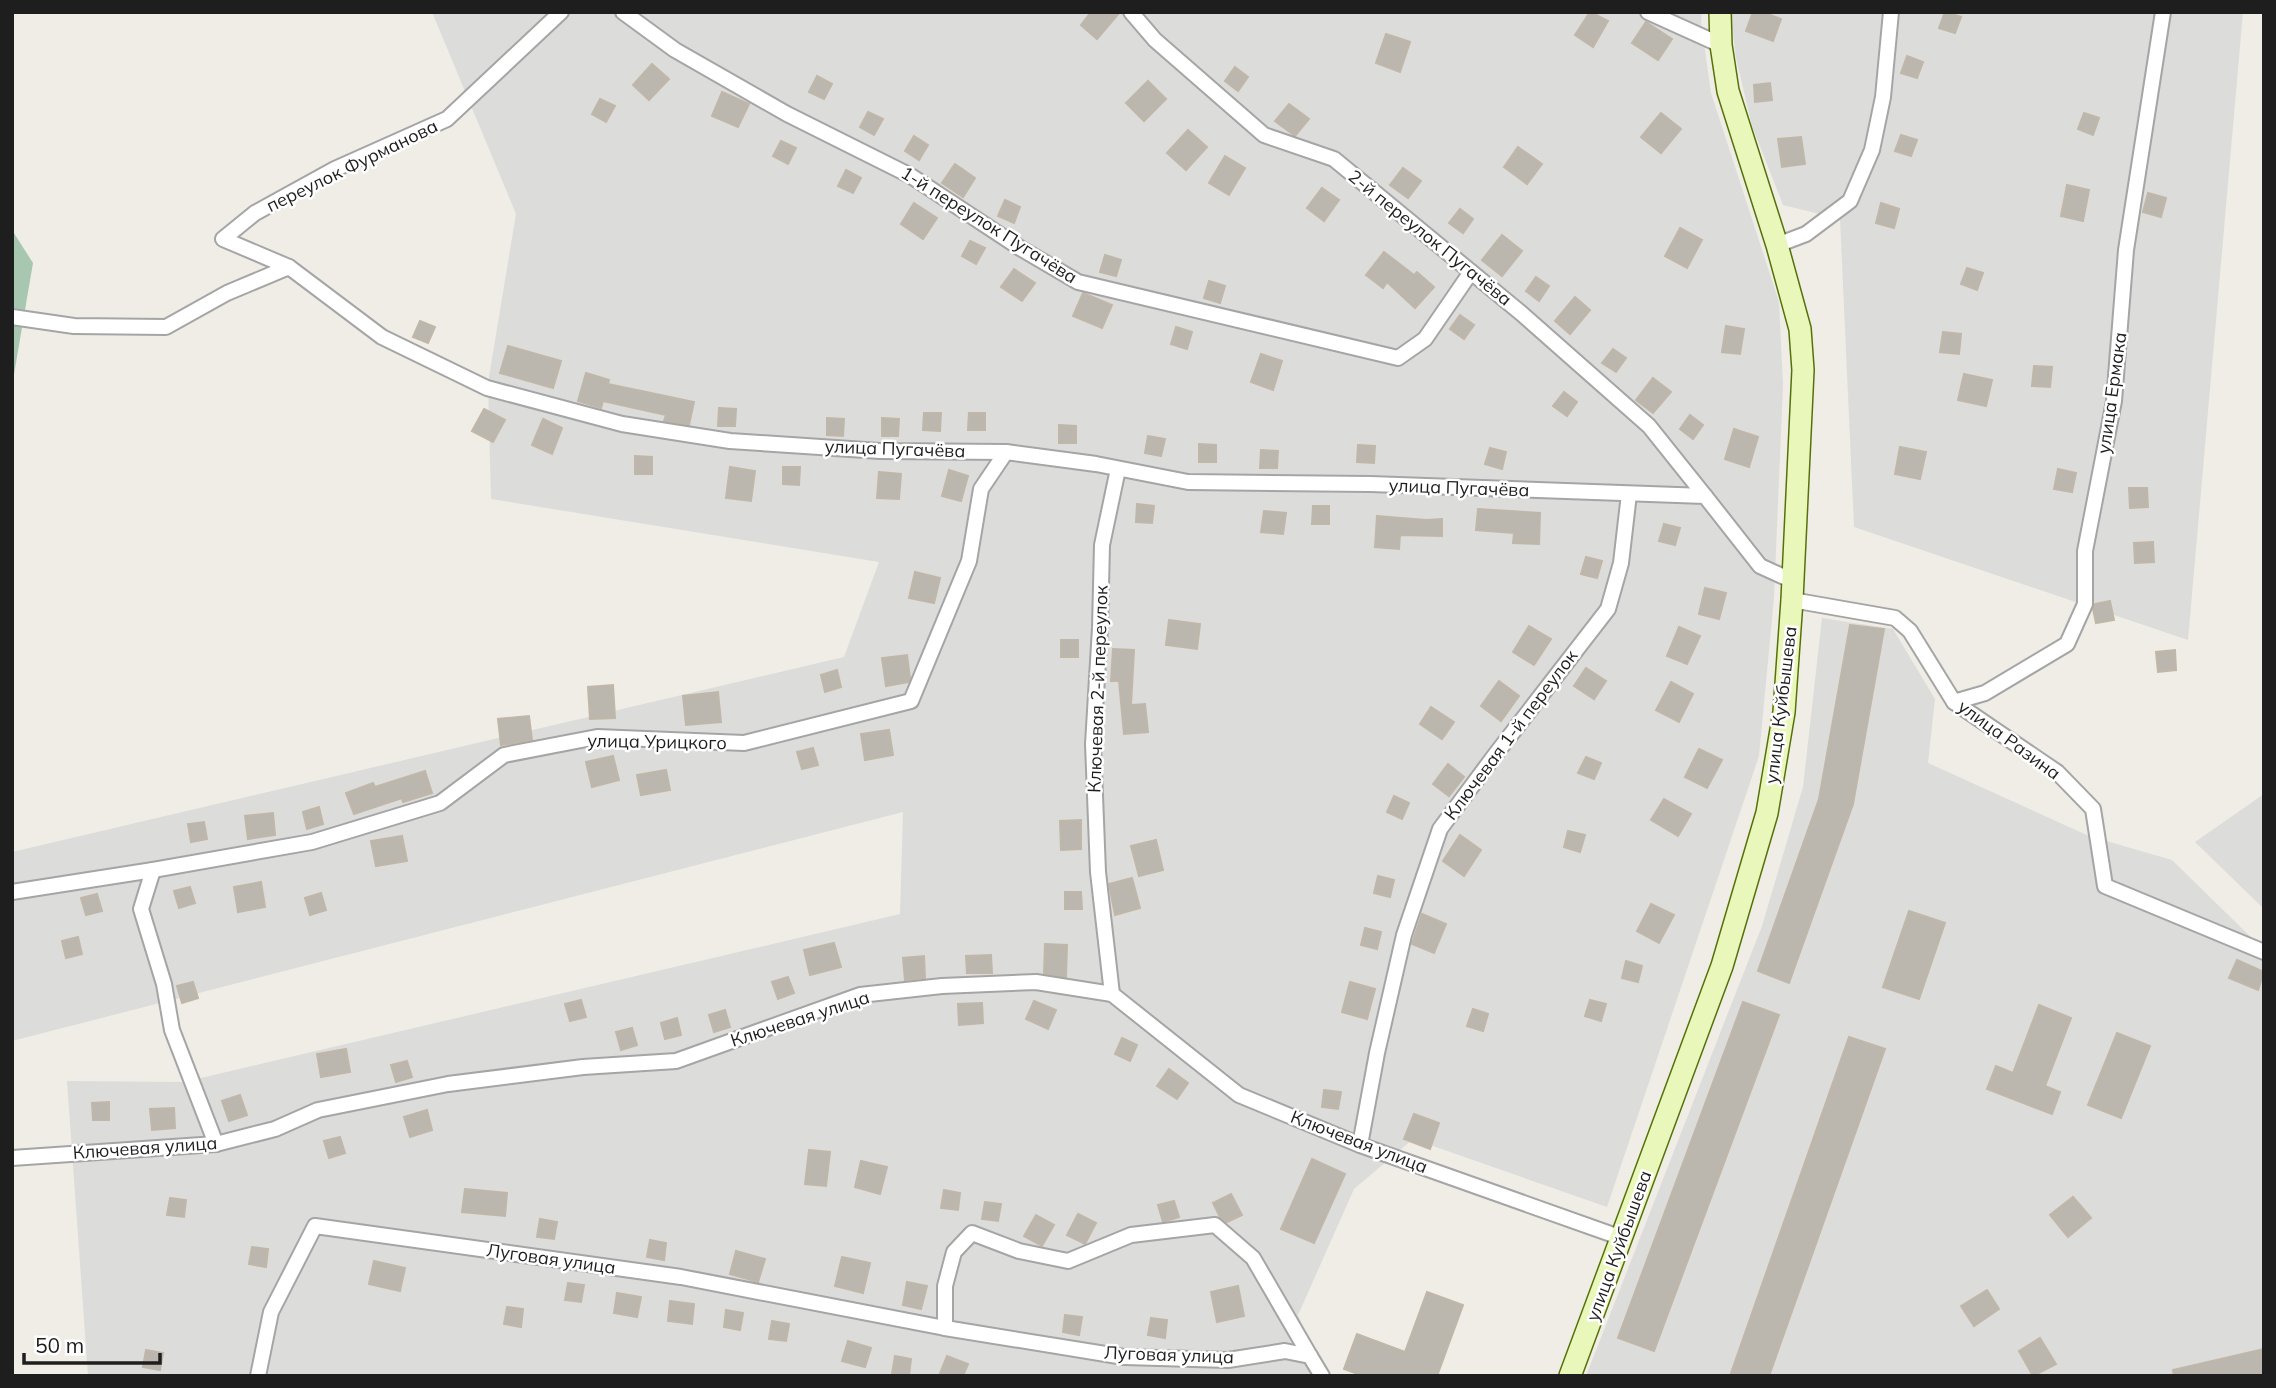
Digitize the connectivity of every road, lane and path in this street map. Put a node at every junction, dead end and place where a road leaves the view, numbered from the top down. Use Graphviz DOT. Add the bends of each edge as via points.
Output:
graph roads {
  1 [pos="561,12"];
  2 [pos="623,12"];
  3 [pos="1131,12"];
  4 [pos="1648,12"];
  5 [pos="1720,12"];
  6 [pos="1891,12"];
  7 [pos="2163,12"];
  8 [pos="1721,45"];
  9 [pos="1777,245"];
  10 [pos="289,267"];
  11 [pos="1471,272"];
  12 [pos="12,317"];
  13 [pos="1006,452"];
  14 [pos="1118,469"];
  15 [pos="1629,494"];
  16 [pos="1705,496"];
  17 [pos="1793,590"];
  18 [pos="1954,702"];
  19 [pos="153,870"];
  20 [pos="12,892"];
  21 [pos="2264,953"];
  22 [pos="1112,993"];
  23 [pos="216,1144"];
  24 [pos="1360,1145"];
  25 [pos="12,1158"];
  26 [pos="1622,1238"];
  27 [pos="945,1328"];
  28 [pos="1310,1356"];
  29 [pos="258,1376"];
  30 [pos="1322,1376"];
  31 [pos="1570,1376"];
  1 -- 10 [label="street, переулок Фурманова" via="447,119 335,169 255,213 223,239"];
  2 -- 11 [label="street, 1-й переулок Пугачёва" via="675,50 787,114 911,176 1078,282 1398,358 1425,338"];
  3 -- 11 [label="street, 2-й переулок Пугачёва" via="1155,40 1264,135 1334,159"];
  4 -- 8 [label="street"];
  5 -- 8 [label="main road, улица Куйбышева"];
  6 -- 9 [label="street" via="1883,97 1872,150 1850,201 1806,234"];
  7 -- 18 [label="street, улица Ермака" via="2126,250 2114,401 2085,551 2085,604 2067,644 1986,693"];
  8 -- 9 [label="main road, улица Куйбышева" via="1728,91"];
  9 -- 17 [label="main road, улица Куйбышева" via="1800,330 1803,370"];
  10 -- 12 [label="street" via="227,293 166,327 74,326"];
  10 -- 13 [label="street, улица Пугачёва" via="382,337 487,388 622,424 730,441 880,451"];
  11 -- 16 [label="street, 2-й переулок Пугачёва" via="1649,426"];
  13 -- 14 [label="street, улица Пугачёва"];
  13 -- 19 [label="street, улица Урицкого" via="981,489 969,561 911,701 744,743 597,737 504,755 440,803 312,842"];
  14 -- 15 [label="street, улица Пугачёва" via="1188,482"];
  14 -- 22 [label="street, Ключевая 2-й переулок" via="1102,545 1093,744 1098,872"];
  15 -- 16 [label="street, улица Пугачёва"];
  15 -- 24 [label="street, Ключевая 1-й переулок" via="1621,563 1608,609 1440,829 1404,935"];
  16 -- 17 [label="street" via="1760,566"];
  17 -- 18 [label="street, улица Разина" via="1895,618 1910,631"];
  17 -- 26 [label="main road, улица Куйбышева" via="1784,712 1767,813 1722,966"];
  18 -- 21 [label="street, улица Разина" via="2057,772 2093,809 2105,886"];
  19 -- 20 [label="street, улица Урицкого"];
  19 -- 23 [label="street" via="141,909 164,984 172,1030"];
  22 -- 23 [label="street, Ключевая улица" via="1036,982 860,995 676,1061 448,1084 318,1110 275,1129"];
  22 -- 24 [label="street, Ключевая улица" via="1239,1095"];
  23 -- 25 [label="street, Ключевая улица"];
  24 -- 26 [label="street, Ключевая улица"];
  26 -- 31 [label="main road, улица Куйбышева"];
  27 -- 28 [label="street, Луговая улица" via="1124,1357 1228,1360 1285,1350"];
  27 -- 28 [label="street" via="945,1286 954,1252 972,1233 1019,1251 1068,1261 1131,1235 1215,1226 1253,1258"];
  27 -- 29 [label="street, Луговая улица" via="681,1277 315,1227 271,1312"];
  28 -- 30 [label="street"];
}
